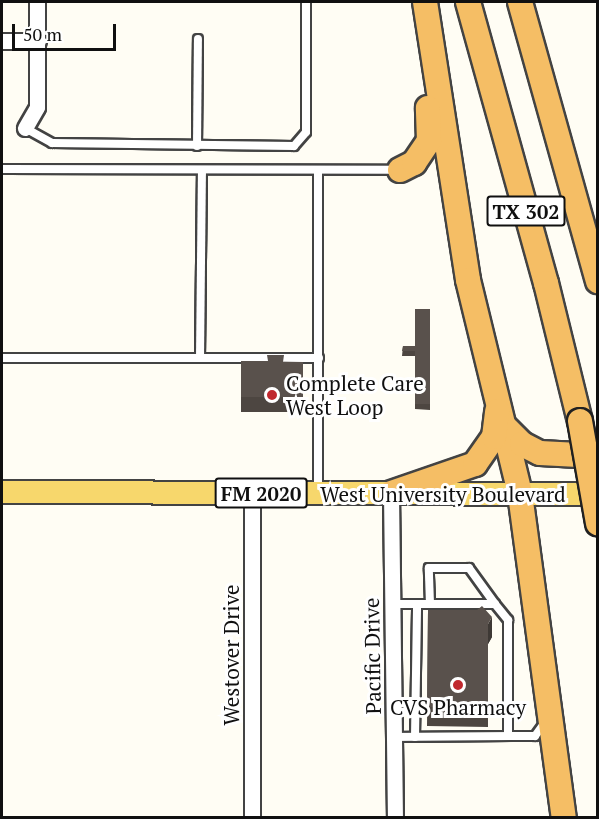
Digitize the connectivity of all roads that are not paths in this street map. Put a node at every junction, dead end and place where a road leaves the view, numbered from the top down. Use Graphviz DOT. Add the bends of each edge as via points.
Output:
graph roads {
  1 [pos="37,2"];
  2 [pos="306,2"];
  3 [pos="414,2"];
  4 [pos="425,2"];
  5 [pos="468,2"];
  6 [pos="520,2"];
  7 [pos="198,39"];
  8 [pos="2,41"];
  9 [pos="38,41"];
  10 [pos="25,128"];
  11 [pos="197,146"];
  12 [pos="2,169"];
  13 [pos="202,170"];
  14 [pos="318,170"];
  15 [pos="400,170"];
  16 [pos="597,281"];
  17 [pos="2,358"];
  18 [pos="200,358"];
  19 [pos="319,358"];
  20 [pos="500,414"];
  21 [pos="597,456"];
  22 [pos="2,492"];
  23 [pos="252,492"];
  24 [pos="391,493"];
  25 [pos="318,494"];
  26 [pos="520,494"];
  27 [pos="597,494"];
  28 [pos="597,523"];
  29 [pos="392,604"];
  30 [pos="417,604"];
  31 [pos="430,604"];
  32 [pos="495,604"];
  33 [pos="550,716"];
  34 [pos="508,736"];
  35 [pos="394,737"];
  36 [pos="415,737"];
  37 [pos="252,818"];
  38 [pos="395,818"];
  39 [pos="564,818"];
  1 -- 9 [label="street"];
  2 -- 11 [label="lane" via="306,132 302,140 283,147"];
  3 -- 15 [label="highway" via="431,133 421,155"];
  4 -- 20 [label="highway" via="468,280"];
  5 -- 28 [label="highway, TX 302, bridge" via="546,283 579,421"];
  6 -- 16 [label="highway, TX 302"];
  7 -- 11 [label="lane"];
  8 -- 9 [label="street"];
  9 -- 10 [label="street" via="37,107"];
  10 -- 11 [label="lane" via="52,144"];
  12 -- 13 [label="lane"];
  13 -- 14 [label="lane"];
  13 -- 18 [label="lane"];
  14 -- 15 [label="lane"];
  14 -- 19 [label="lane"];
  17 -- 18 [label="lane"];
  18 -- 19 [label="lane"];
  19 -- 25 [label="lane"];
  20 -- 21 [label="highway" via="522,444 540,453"];
  20 -- 24 [label="highway" via="494,437 475,464"];
  20 -- 26 [label="highway"];
  22 -- 23 [label="main road, West University Boulevard / FM 2020"];
  23 -- 25 [label="main road, West University Boulevard / FM 2020"];
  23 -- 37 [label="street, Westover Drive"];
  24 -- 25 [label="main road, West University Boulevard / FM 2020"];
  24 -- 26 [label="main road, West University Boulevard / FM 2020"];
  24 -- 29 [label="street, Pacific Drive"];
  26 -- 27 [label="main road, West University Boulevard / FM 2020"];
  26 -- 33 [label="highway"];
  29 -- 30 [label="lane"];
  29 -- 35 [label="street, Pacific Drive"];
  30 -- 31 [label="lane"];
  30 -- 36 [label="lane"];
  31 -- 32 [label="lane"];
  31 -- 32 [label="lane" via="429,568 469,568"];
  32 -- 34 [label="lane" via="508,620"];
  33 -- 34 [label="lane" via="535,736"];
  33 -- 39 [label="highway"];
  34 -- 36 [label="lane"];
  35 -- 36 [label="lane"];
  35 -- 38 [label="street, Pacific Drive"];
}
